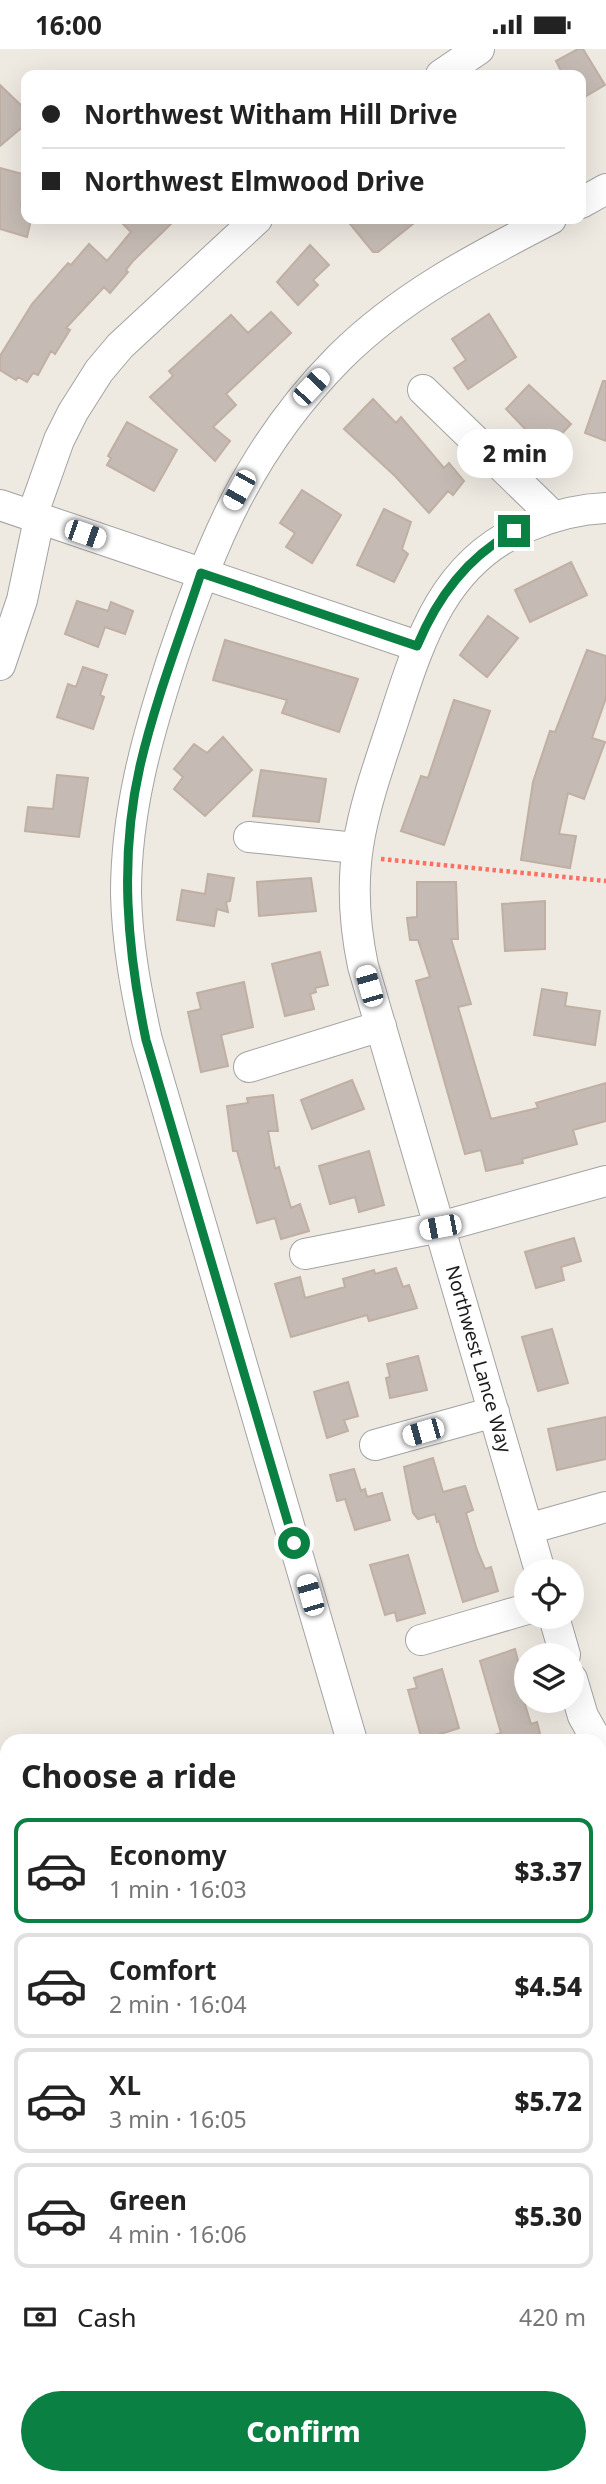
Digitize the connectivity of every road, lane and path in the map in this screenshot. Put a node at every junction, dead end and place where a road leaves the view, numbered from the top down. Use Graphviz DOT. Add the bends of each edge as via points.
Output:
graph roads {
  1 [pos="479,49"];
  2 [pos="448,70"];
  3 [pos="606,190"];
  4 [pos="586,200"];
  5 [pos="252,224"];
  6 [pos="542,224"];
  7 [pos="423,390"];
  8 [pos="0,505"];
  9 [pos="606,508"];
  10 [pos="553,516"];
  11 [pos="35,517"];
  12 [pos="201,573"];
  13 [pos="417,646"];
  14 [pos="0,665"];
  15 [pos="249,837"];
  16 [pos="356,852"];
  17 [pos="606,881"];
  18 [pos="381,1027"];
  19 [pos="249,1067"];
  20 [pos="606,1181"];
  21 [pos="440,1227"];
  22 [pos="305,1254"];
  23 [pos="495,1412"];
  24 [pos="375,1445"];
  25 [pos="606,1507"];
  26 [pos="528,1529"];
  27 [pos="537,1559"];
  28 [pos="514,1613"];
  29 [pos="421,1640"];
  30 [pos="582,1713"];
  31 [pos="350,1734"];
  32 [pos="593,1734"];
  1 -- 2 [label="street"];
  3 -- 4 [label="street"];
  5 -- 11 [label="street" via="99,371 59,440"];
  6 -- 12 [label="street" via="433,283 341,356 289,416 249,473"];
  7 -- 10 [label="street"];
  8 -- 11 [label="street"];
  9 -- 10 [label="street, Northwest Lance Way"];
  10 -- 13 [label="street, Northwest Lance Way" via="514,531 477,556 440,600"];
  11 -- 12 [label="street"];
  11 -- 14 [label="street" via="22,600"];
  12 -- 13 [label="street"];
  12 -- 31 [label="street" via="140,767 130,827 128,933 146,1040"];
  13 -- 16 [label="street, Northwest Lance Way" via="362,813"];
  15 -- 16 [label="street"];
  16 -- 17 [label="path"];
  16 -- 18 [label="street, Northwest Lance Way" via="356,934"];
  18 -- 19 [label="street"];
  18 -- 21 [label="street, Northwest Lance Way"];
  20 -- 21 [label="street"];
  21 -- 22 [label="street"];
  21 -- 23 [label="street, Northwest Lance Way"];
  23 -- 24 [label="street"];
  23 -- 26 [label="street, Northwest Lance Way"];
  25 -- 26 [label="street"];
  26 -- 27 [label="street, Northwest Lance Way"];
  28 -- 29 [label="street"];
  30 -- 32 [label="street"];
}
